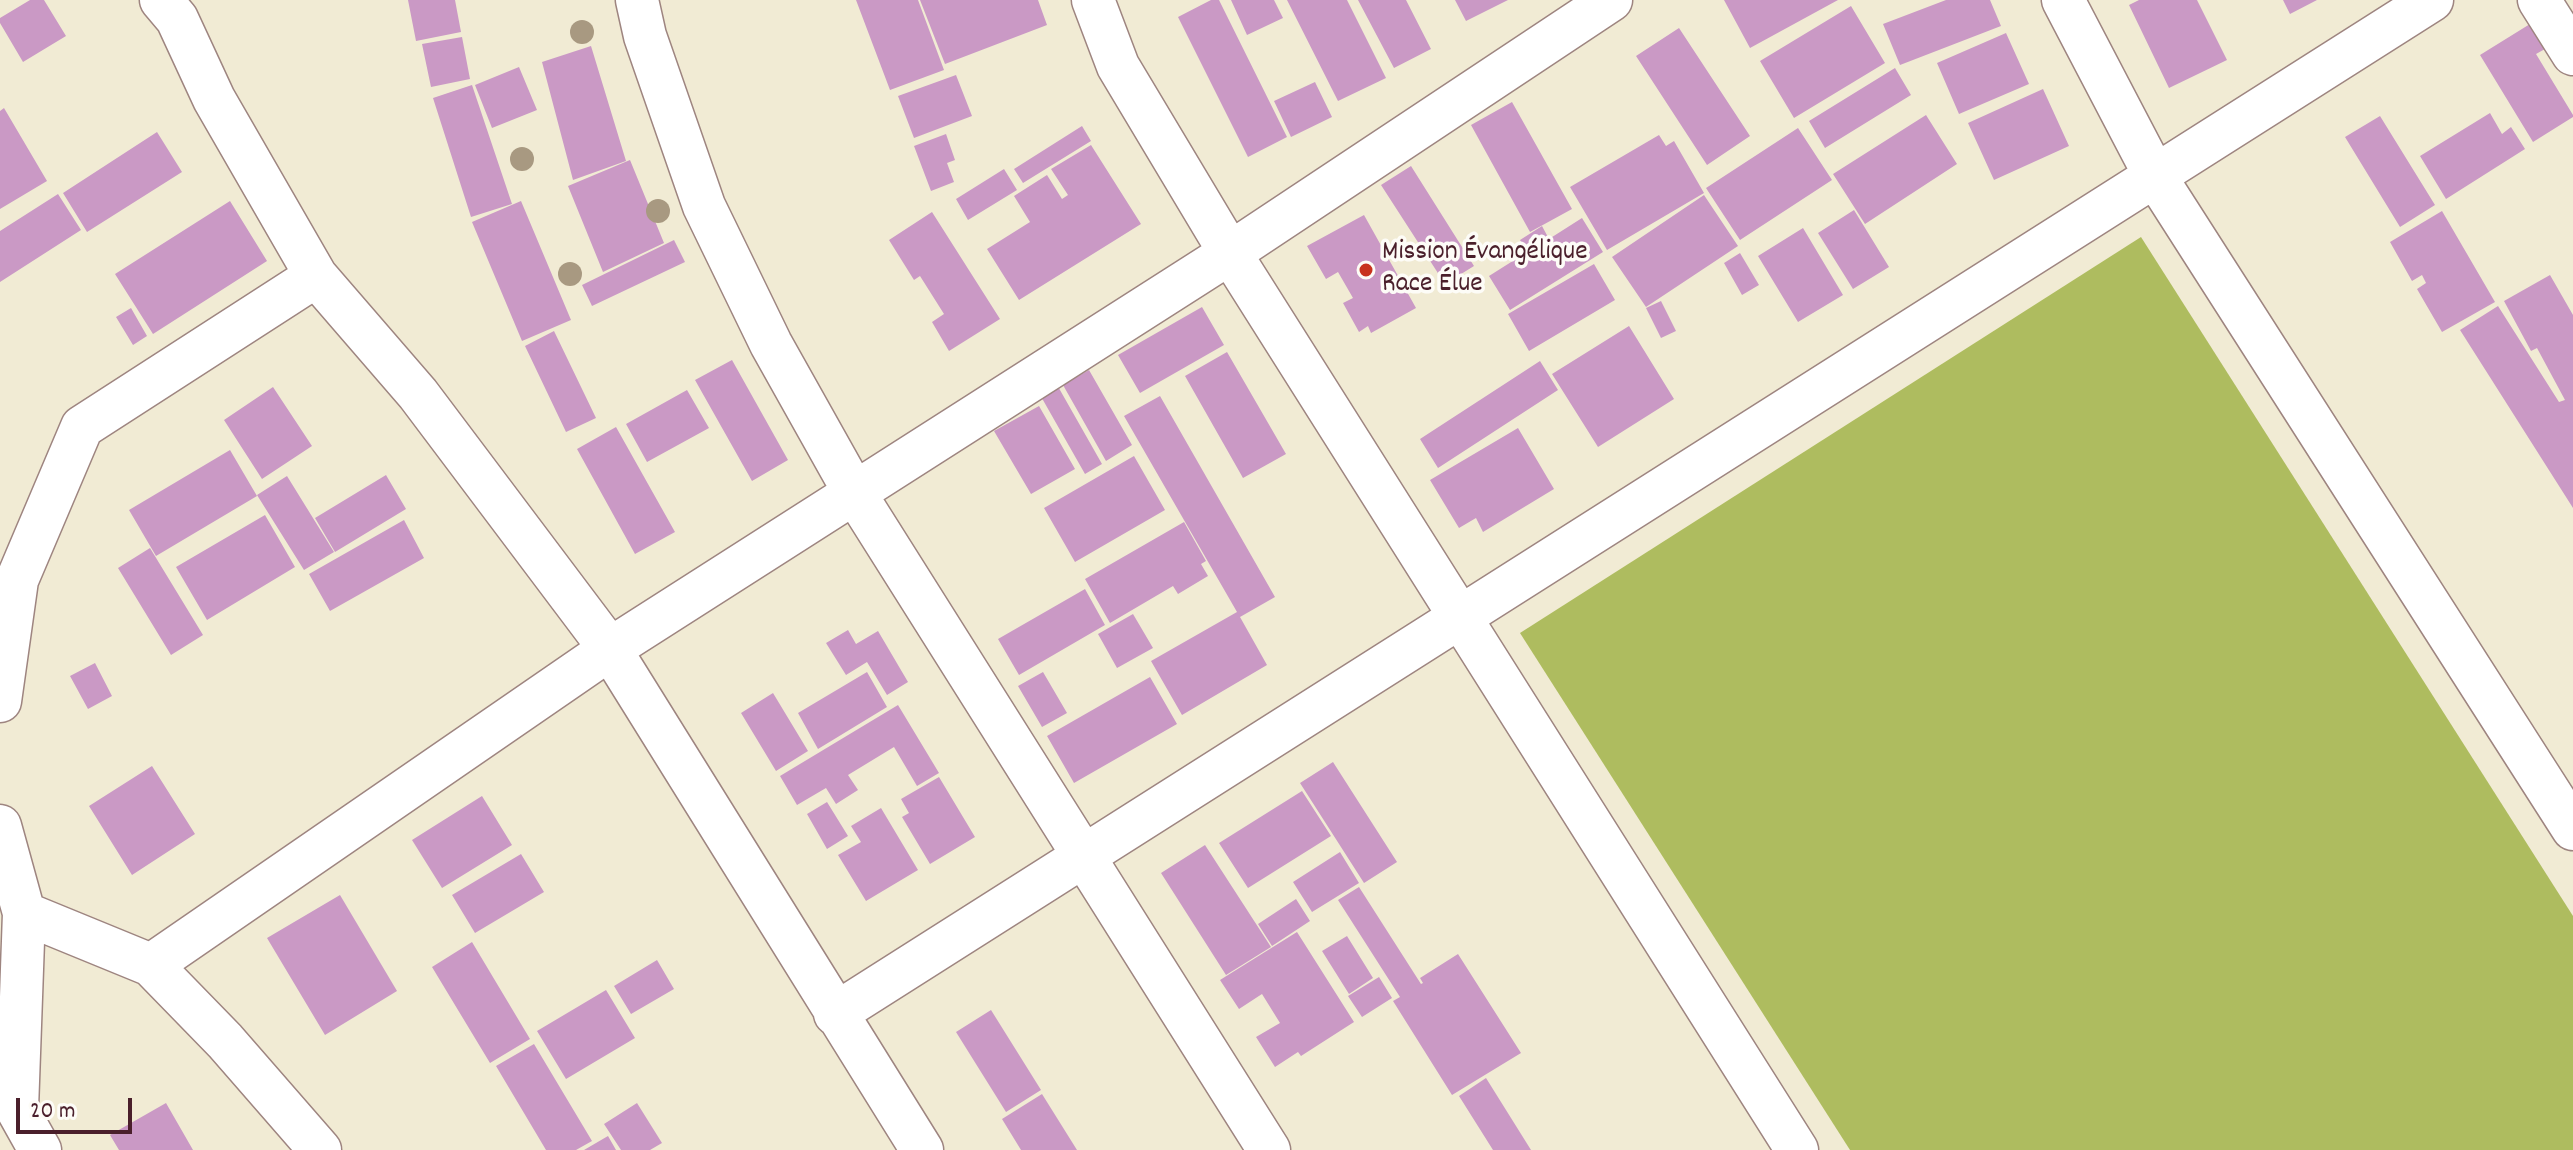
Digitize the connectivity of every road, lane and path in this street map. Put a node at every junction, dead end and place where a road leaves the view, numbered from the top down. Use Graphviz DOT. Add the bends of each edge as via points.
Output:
graph roads {
  1 [pos="637,0"];
  2 [pos="1093,0"];
  3 [pos="2063,0"];
  4 [pos="2432,0"];
  5 [pos="2539,0"];
  6 [pos="1604,2"];
  7 [pos="173,6"];
  8 [pos="2573,54"];
  9 [pos="2155,176"];
  10 [pos="1230,253"];
  11 [pos="316,276"];
  12 [pos="854,492"];
  13 [pos="17,544"];
  14 [pos="1459,616"];
  15 [pos="610,649"];
  16 [pos="0,701"];
  17 [pos="0,826"];
  18 [pos="2573,829"];
  19 [pos="1083,855"];
  20 [pos="24,913"];
  21 [pos="151,965"];
  22 [pos="835,1014"];
  23 [pos="40,1150"];
  24 [pos="320,1150"];
  25 [pos="922,1150"];
  26 [pos="1269,1150"];
  27 [pos="1797,1150"];
  1 -- 12 [label="street" via="704,206 771,344"];
  2 -- 10 [label="street" via="1118,66"];
  3 -- 9 [label="street"];
  4 -- 9 [label="street"];
  5 -- 8 [label="street"];
  6 -- 10 [label="street"];
  7 -- 11 [label="street" via="214,99"];
  9 -- 14 [label="street"];
  9 -- 18 [label="street"];
  10 -- 12 [label="street"];
  10 -- 14 [label="street"];
  11 -- 13 [label="street" via="82,427"];
  11 -- 15 [label="street" via="418,394"];
  12 -- 15 [label="street"];
  12 -- 19 [label="street"];
  13 -- 16 [label="street"];
  14 -- 19 [label="street"];
  14 -- 27 [label="street"];
  15 -- 21 [label="street"];
  15 -- 22 [label="street"];
  17 -- 20 [label="street"];
  19 -- 22 [label="street"];
  19 -- 26 [label="street"];
  20 -- 21 [label="street"];
  20 -- 23 [label="street" via="17,1109"];
  21 -- 24 [label="street"];
  22 -- 25 [label="street"];
}
